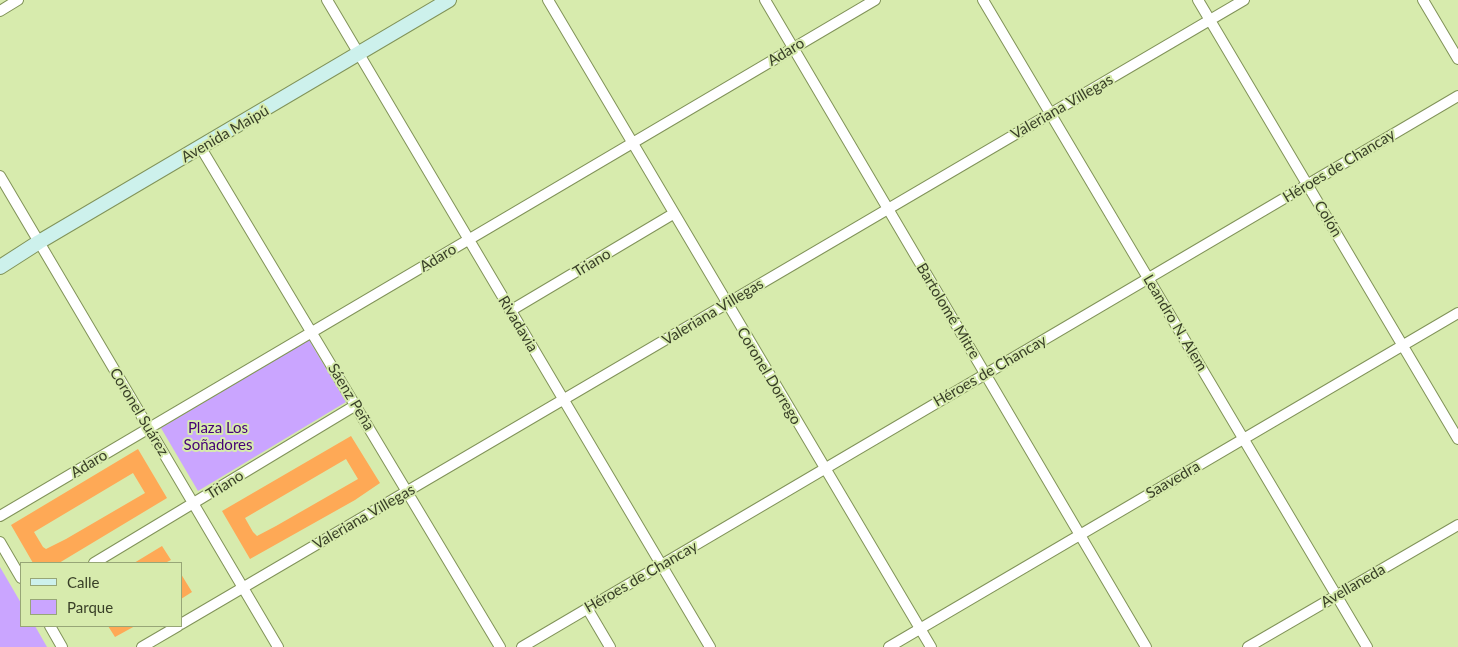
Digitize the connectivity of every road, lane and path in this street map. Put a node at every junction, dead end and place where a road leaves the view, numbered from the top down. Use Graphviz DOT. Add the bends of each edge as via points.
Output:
graph roads {
  1 [pos="18,0"];
  2 [pos="327,0"];
  3 [pos="449,0"];
  4 [pos="548,0"];
  5 [pos="765,0"];
  6 [pos="875,0"];
  7 [pos="983,0"];
  8 [pos="1198,0"];
  9 [pos="1244,0"];
  10 [pos="1423,0"];
  11 [pos="0,11"];
  12 [pos="1210,20"];
  13 [pos="793,48"];
  14 [pos="359,55"];
  15 [pos="1458,59"];
  16 [pos="1458,96"];
  17 [pos="1050,114"];
  18 [pos="631,144"];
  19 [pos="201,148"];
  20 [pos="0,176"];
  21 [pos="1308,185"];
  22 [pos="887,208"];
  23 [pos="673,214"];
  24 [pos="468,240"];
  25 [pos="39,242"];
  26 [pos="0,267"];
  27 [pos="1148,279"];
  28 [pos="727,304"];
  29 [pos="510,312"];
  30 [pos="1458,313"];
  31 [pos="312,332"];
  32 [pos="1403,346"];
  33 [pos="984,373"];
  34 [pos="563,400"];
  35 [pos="356,405"];
  36 [pos="149,428"];
  37 [pos="1244,439"];
  38 [pos="1458,439"];
  39 [pos="824,469"];
  40 [pos="407,492"];
  41 [pos="194,504"];
  42 [pos="0,516"];
  43 [pos="1458,524"];
  44 [pos="1079,534"];
  45 [pos="0,542"];
  46 [pos="96,562"];
  47 [pos="661,565"];
  48 [pos="20,576"];
  49 [pos="242,586"];
  50 [pos="1337,596"];
  51 [pos="588,608"];
  52 [pos="182,623"];
  53 [pos="51,627"];
  54 [pos="176,627"];
  55 [pos="920,629"];
  56 [pos="62,647"];
  57 [pos="142,647"];
  58 [pos="278,647"];
  59 [pos="500,647"];
  60 [pos="522,647"];
  61 [pos="610,647"];
  62 [pos="710,647"];
  63 [pos="889,647"];
  64 [pos="930,647"];
  65 [pos="1146,647"];
  66 [pos="1248,647"];
  67 [pos="1367,647"];
  1 -- 11 [label="street"];
  2 -- 14 [label="street, Rivadavia"];
  3 -- 14 [label="main road, Avenida Maipú"];
  4 -- 18 [label="street, Coronel Dorrego"];
  5 -- 13 [label="street, Bartolomé Mitre"];
  6 -- 13 [label="street, Adaro"];
  7 -- 17 [label="street, Leandro N. Alem"];
  8 -- 12 [label="street, Colón"];
  9 -- 12 [label="street, Valeriana Villegas"];
  10 -- 15 [label="street"];
  12 -- 17 [label="street, Valeriana Villegas"];
  12 -- 21 [label="street, Colón"];
  13 -- 18 [label="street, Adaro"];
  13 -- 22 [label="street, Bartolomé Mitre"];
  14 -- 19 [label="main road, Avenida Maipú"];
  14 -- 24 [label="street, Rivadavia"];
  16 -- 21 [label="street, Héroes de Chancay"];
  17 -- 22 [label="street, Valeriana Villegas"];
  17 -- 27 [label="street, Leandro N. Alem"];
  18 -- 23 [label="street, Coronel Dorrego"];
  18 -- 24 [label="street, Adaro"];
  19 -- 25 [label="main road, Avenida Maipú"];
  19 -- 31 [label="street, Sáenz Peña"];
  20 -- 25 [label="street, Coronel Suárez"];
  21 -- 27 [label="street, Héroes de Chancay"];
  21 -- 32 [label="street, Colón"];
  22 -- 28 [label="street, Valeriana Villegas"];
  22 -- 33 [label="street, Bartolomé Mitre"];
  23 -- 28 [label="street, Coronel Dorrego"];
  23 -- 29 [label="street, Triano"];
  24 -- 29 [label="street, Rivadavia"];
  24 -- 31 [label="street, Adaro"];
  25 -- 26 [label="main road, Avenida Maipú"];
  25 -- 36 [label="street, Coronel Suárez"];
  27 -- 33 [label="street, Héroes de Chancay"];
  27 -- 37 [label="street, Leandro N. Alem"];
  28 -- 34 [label="street, Valeriana Villegas"];
  28 -- 39 [label="street, Coronel Dorrego"];
  29 -- 34 [label="street, Rivadavia"];
  30 -- 32 [label="street, Saavedra"];
  31 -- 35 [label="street, Sáenz Peña"];
  31 -- 36 [label="street, Adaro"];
  32 -- 37 [label="street, Saavedra"];
  32 -- 38 [label="street, Colón"];
  33 -- 39 [label="street, Héroes de Chancay"];
  33 -- 44 [label="street, Bartolomé Mitre"];
  34 -- 40 [label="street, Valeriana Villegas"];
  34 -- 47 [label="street, Rivadavia"];
  35 -- 40 [label="street, Sáenz Peña"];
  35 -- 41 [label="street, Triano"];
  36 -- 41 [label="street, Coronel Suárez"];
  36 -- 42 [label="street, Adaro"];
  37 -- 44 [label="street, Saavedra"];
  37 -- 50 [label="street, Leandro N. Alem"];
  39 -- 47 [label="street, Héroes de Chancay"];
  39 -- 55 [label="street, Coronel Dorrego"];
  40 -- 49 [label="street, Valeriana Villegas"];
  40 -- 59 [label="street, Sáenz Peña"];
  41 -- 46 [label="street, Triano"];
  41 -- 49 [label="street, Coronel Suárez"];
  43 -- 50 [label="street, Avellaneda"];
  44 -- 55 [label="street, Saavedra"];
  44 -- 65 [label="street, Bartolomé Mitre"];
  45 -- 48 [label="street"];
  47 -- 51 [label="street, Héroes de Chancay"];
  47 -- 62 [label="street, Rivadavia"];
  49 -- 52 [label="street, Valeriana Villegas"];
  49 -- 58 [label="street, Coronel Suárez"];
  50 -- 66 [label="street, Avellaneda"];
  50 -- 67 [label="street, Leandro N. Alem"];
  51 -- 60 [label="street, Héroes de Chancay"];
  51 -- 61 [label="street"];
  53 -- 56 [label="street"];
  54 -- 57 [label="street"];
  55 -- 63 [label="street, Saavedra"];
  55 -- 64 [label="street, Coronel Dorrego"];
}
